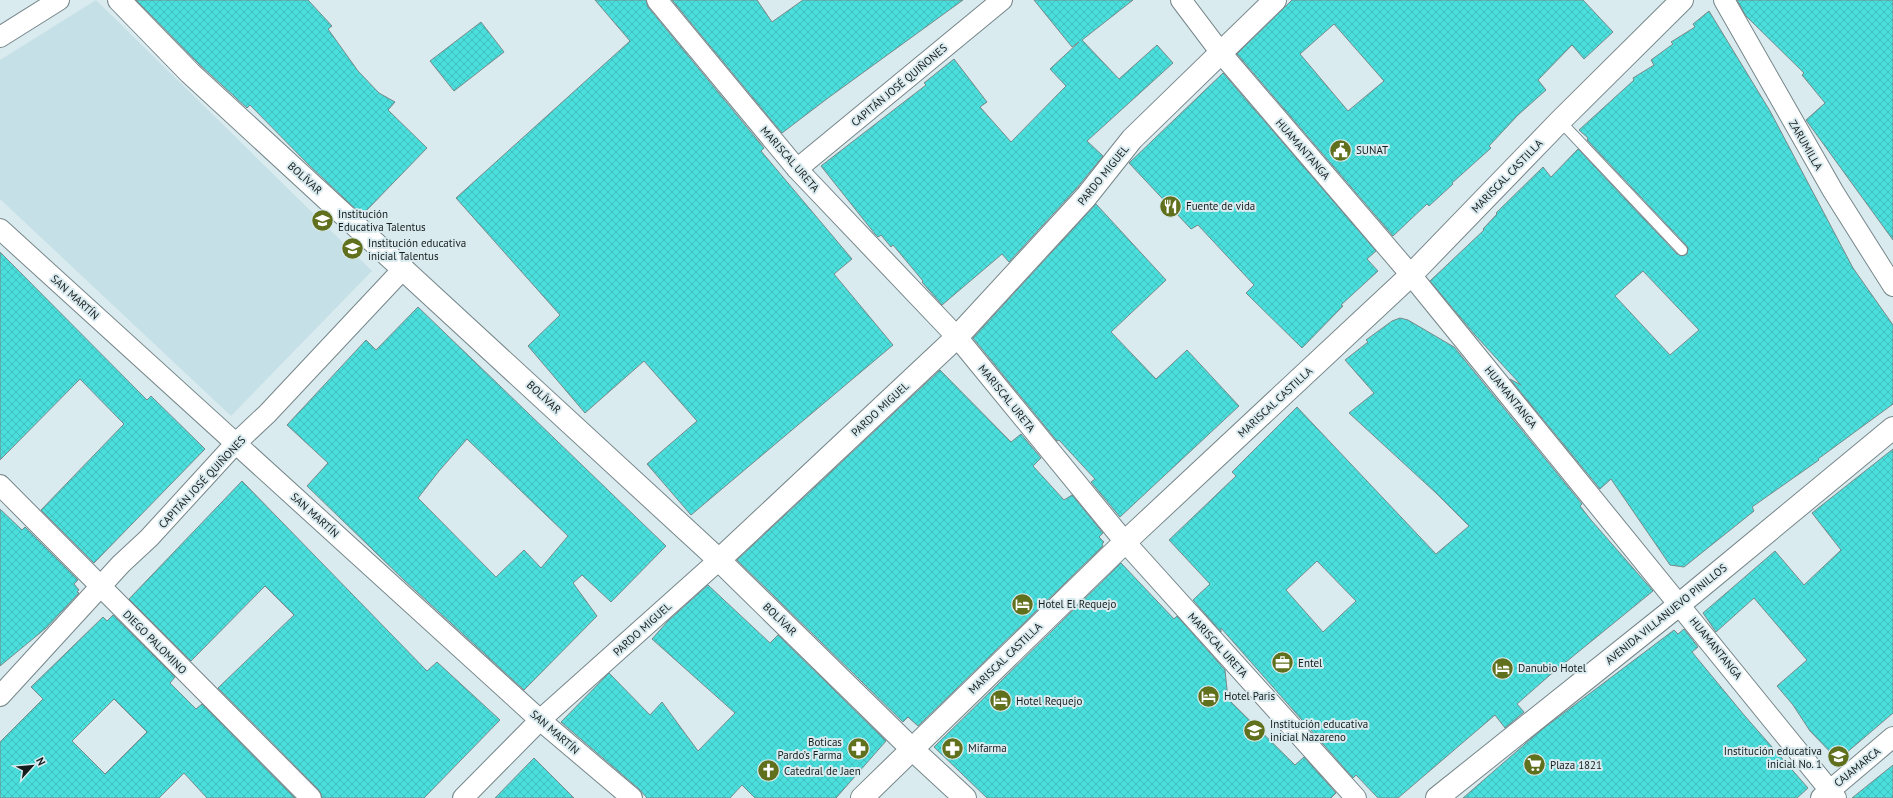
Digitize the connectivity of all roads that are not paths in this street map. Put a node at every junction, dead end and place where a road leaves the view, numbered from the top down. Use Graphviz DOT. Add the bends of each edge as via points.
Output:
graph roads {
  1 [pos="59,0"];
  2 [pos="118,0"];
  3 [pos="657,0"];
  4 [pos="1002,0"];
  5 [pos="1181,0"];
  6 [pos="1275,0"];
  7 [pos="1682,0"];
  8 [pos="1724,0"];
  9 [pos="0,36"];
  10 [pos="1221,53"];
  11 [pos="1560,121"];
  12 [pos="797,169"];
  13 [pos="0,229"];
  14 [pos="1682,250"];
  15 [pos="404,268"];
  16 [pos="1411,275"];
  17 [pos="1893,286"];
  18 [pos="957,337"];
  19 [pos="1893,428"];
  20 [pos="236,443"];
  21 [pos="0,485"];
  22 [pos="1125,542"];
  23 [pos="719,560"];
  24 [pos="100,587"];
  25 [pos="1680,604"];
  26 [pos="0,696"];
  27 [pos="540,720"];
  28 [pos="1893,737"];
  29 [pos="912,749"];
  30 [pos="1829,795"];
  31 [pos="311,798"];
  32 [pos="463,798"];
  33 [pos="632,798"];
  34 [pos="862,798"];
  35 [pos="965,798"];
  36 [pos="1356,798"];
  37 [pos="1438,798"];
  1 -- 9 [label="street"];
  2 -- 15 [label="street, BOLÍVAR" via="190,73"];
  3 -- 12 [label="street, MARISCAL URETA"];
  4 -- 12 [label="street, CAPITÁN JOSÉ QUIÑONES"];
  5 -- 10 [label="street, HUAMANTANGA"];
  6 -- 10 [label="street, PARDO MIGUEL"];
  7 -- 11 [label="street, MARISCAL CASTILLA"];
  8 -- 17 [label="street, ZARUMILLA" via="1833,192"];
  10 -- 16 [label="street, HUAMANTANGA"];
  10 -- 18 [label="street, PARDO MIGUEL" via="1132,139 1086,197"];
  11 -- 14 [label="lane"];
  11 -- 16 [label="street, MARISCAL CASTILLA"];
  12 -- 18 [label="street, MARISCAL URETA"];
  13 -- 20 [label="street, SAN MARTÍN"];
  15 -- 20 [label="street, CAPITÁN JOSÉ QUIÑONES" via="267,414"];
  15 -- 23 [label="street, BOLÍVAR"];
  16 -- 22 [label="street, MARISCAL CASTILLA"];
  16 -- 25 [label="street, HUAMANTANGA"];
  18 -- 22 [label="street, MARISCAL URETA"];
  18 -- 23 [label="street, PARDO MIGUEL"];
  19 -- 25 [label="street, AVENIDA VILLANUEVO PINILLOS"];
  20 -- 24 [label="street, CAPITÁN JOSÉ QUIÑONES"];
  20 -- 27 [label="street, SAN MARTÍN"];
  21 -- 24 [label="street, DIEGO PALOMINO"];
  22 -- 29 [label="street, MARISCAL CASTILLA"];
  22 -- 36 [label="street, MARISCAL URETA"];
  23 -- 27 [label="street, PARDO MIGUEL"];
  23 -- 29 [label="street, BOLÍVAR"];
  24 -- 26 [label="street, CAPITÁN JOSÉ QUIÑONES"];
  24 -- 31 [label="street, DIEGO PALOMINO"];
  25 -- 30 [label="street, HUAMANTANGA"];
  25 -- 37 [label="street, AVENIDA VILLANUEVO PINILLOS"];
  27 -- 32 [label="street, PARDO MIGUEL"];
  27 -- 33 [label="street, SAN MARTÍN"];
  28 -- 30 [label="street, CAJAMARCA"];
  29 -- 34 [label="street, MARISCAL CASTILLA"];
  29 -- 35 [label="street, BOLÍVAR"];
}
